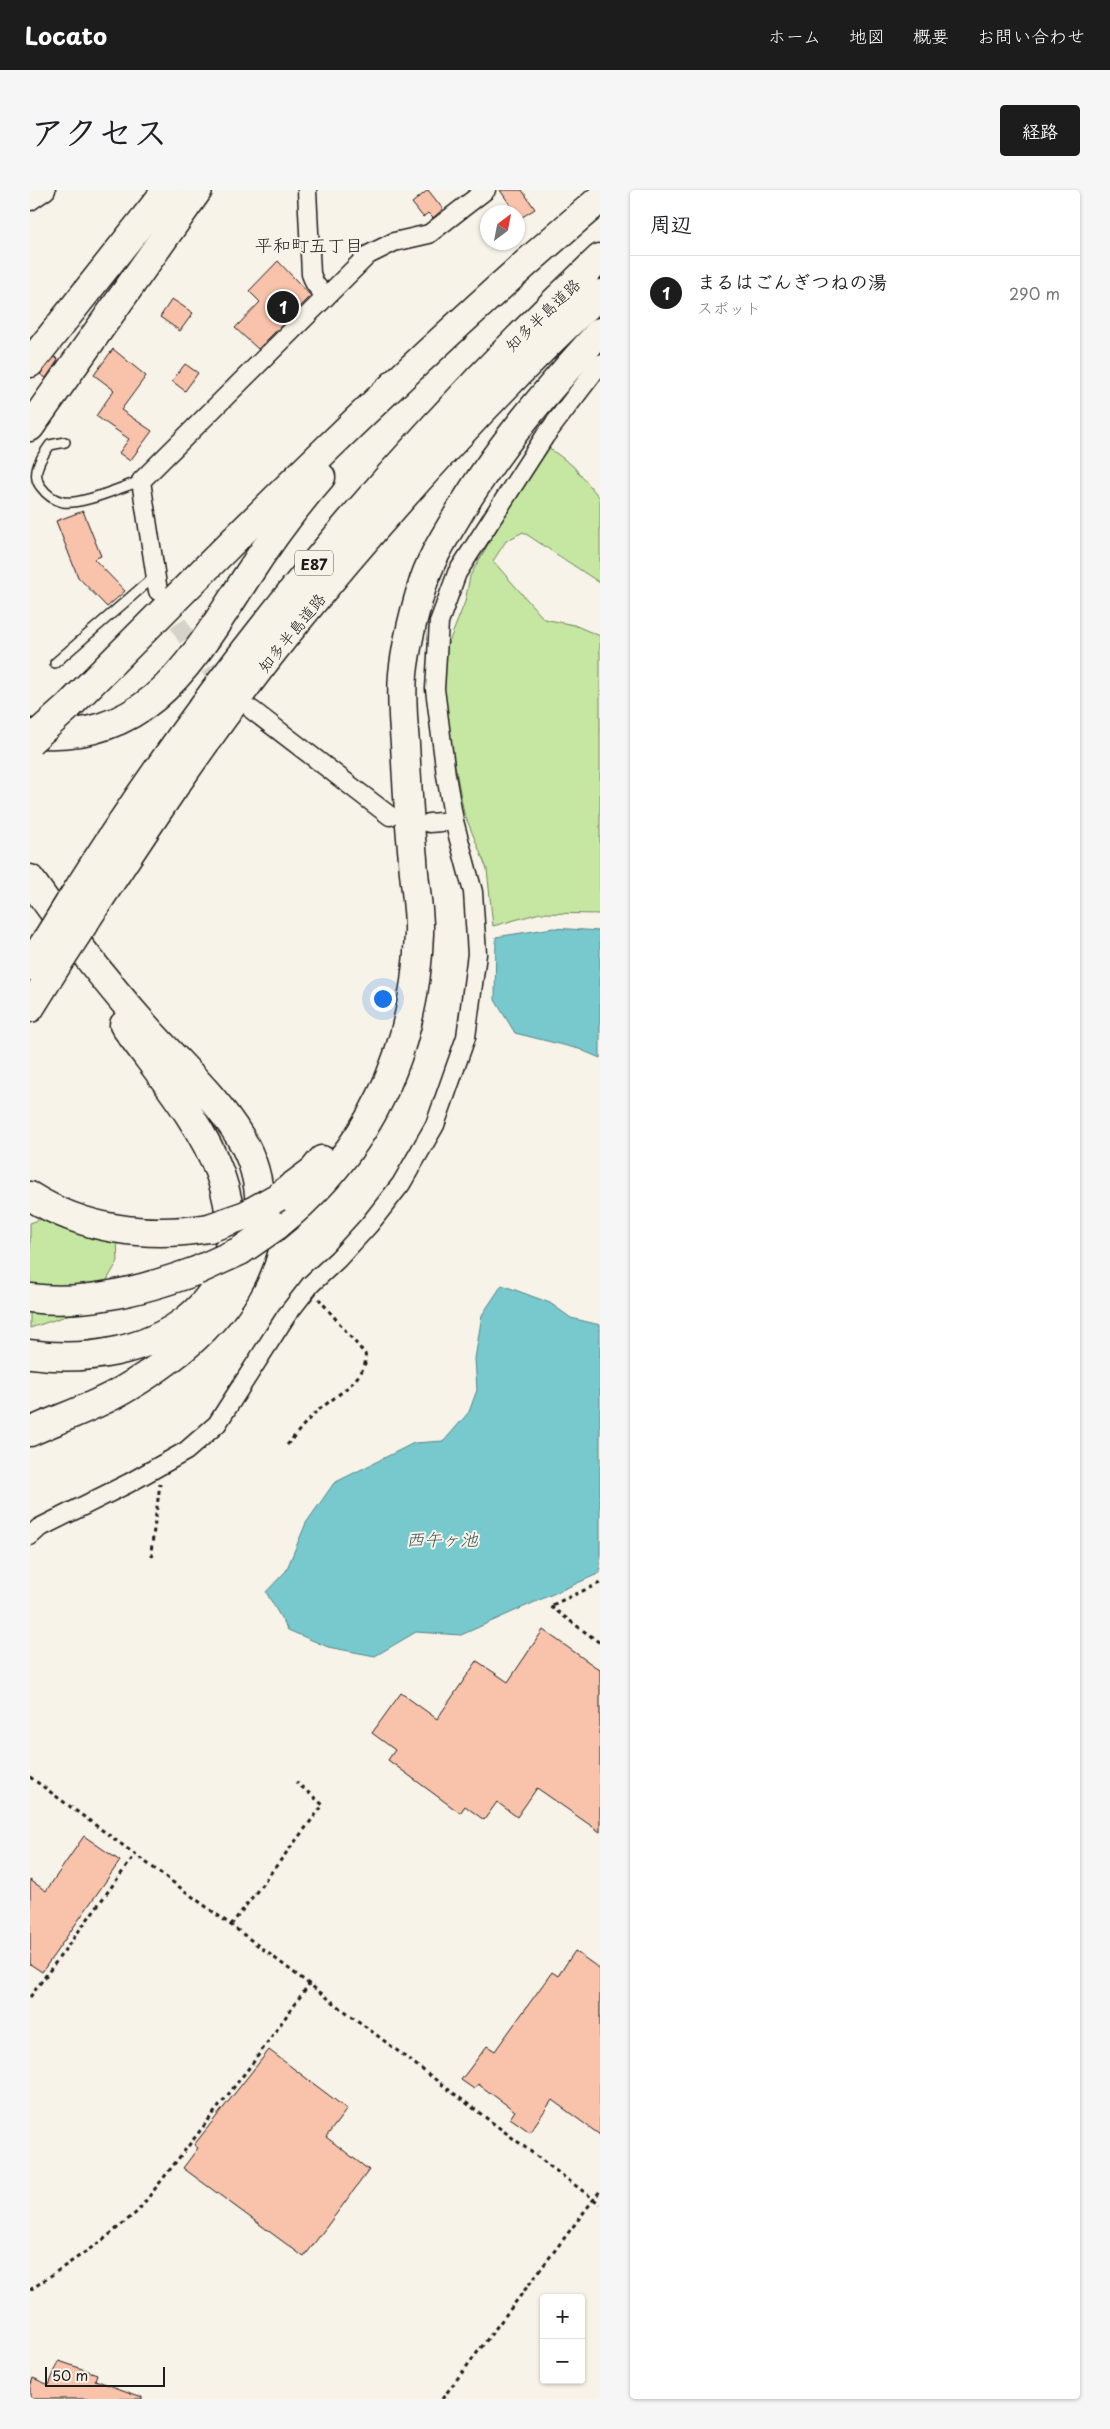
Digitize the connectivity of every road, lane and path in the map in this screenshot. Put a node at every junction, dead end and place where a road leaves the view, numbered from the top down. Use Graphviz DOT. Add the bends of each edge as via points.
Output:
graph roads {
  1 [pos="46,190"];
  2 [pos="167,190"];
  3 [pos="198,190"];
  4 [pos="307,190"];
  5 [pos="486,190"];
  6 [pos="30,200"];
  7 [pos="600,200"];
  8 [pos="600,258"];
  9 [pos="506,281"];
  10 [pos="600,294"];
  11 [pos="326,297"];
  12 [pos="600,332"];
  13 [pos="30,363"];
  14 [pos="600,364"];
  15 [pos="30,427"];
  16 [pos="65,442"];
  17 [pos="141,481"];
  18 [pos="157,583"];
  19 [pos="56,663"];
  20 [pos="252,710"];
  21 [pos="30,733"];
  22 [pos="30,741"];
  23 [pos="390,816"];
  24 [pos="454,821"];
  25 [pos="429,823"];
  26 [pos="37,889"];
  27 [pos="78,911"];
  28 [pos="44,957"];
  29 [pos="30,1008"];
  30 [pos="406,1026"];
  31 [pos="30,1196"];
  32 [pos="308,1288"];
  33 [pos="30,1298"];
  34 [pos="30,1354"];
  35 [pos="30,1432"];
  36 [pos="287,1445"];
  37 [pos="158,1467"];
  38 [pos="30,1536"];
  39 [pos="153,1557"];
  40 [pos="600,1583"];
  41 [pos="600,1643"];
  42 [pos="30,1777"];
  43 [pos="296,1782"];
  44 [pos="135,1855"];
  45 [pos="232,1925"];
  46 [pos="309,1984"];
  47 [pos="30,1997"];
  48 [pos="600,2191"];
  49 [pos="594,2199"];
  50 [pos="600,2204"];
  51 [pos="30,2290"];
  52 [pos="442,2399"];
  1 -- 6 [label="street"];
  2 -- 13 [label="highway"];
  3 -- 15 [label="highway"];
  4 -- 11 [label="street" via="311,274"];
  5 -- 11 [label="street" via="429,234 394,242 368,255"];
  7 -- 9 [label="highway"];
  8 -- 27 [label="highway, 知多半島道路 / E87" via="458,398 312,566 182,737 109,840"];
  9 -- 21 [label="highway" via="497,304 345,450 307,493 244,581 212,633 172,682 137,710 108,726 57,736"];
  9 -- 22 [label="highway, bridge" via="380,398"];
  10 -- 27 [label="highway, 知多半島道路 / E87" via="536,354 409,489 284,637 150,822"];
  11 -- 17 [label="street"];
  12 -- 30 [label="highway" via="547,391 468,496 436,551 422,588 403,675 407,792 419,932"];
  14 -- 24 [label="street" via="545,436 462,566 440,622 435,689"];
  16 -- 17 [label="lane" via="50,445 37,471 38,483 47,494 62,502 76,502"];
  17 -- 18 [label="street"];
  18 -- 19 [label="lane"];
  20 -- 23 [label="street"];
  24 -- 25 [label="street"];
  24 -- 32 [label="street" via="473,892 477,954 466,1037 435,1125 401,1184 369,1225"];
  26 -- 34 [label="highway" via="47,915 179,1102 211,1153 230,1212 231,1234 224,1269 207,1299 182,1324 162,1337 98,1355"];
  26 -- 35 [label="highway" via="106,983 199,1083 240,1138 254,1164 260,1189 261,1220 253,1251 232,1295 185,1347 122,1391"];
  27 -- 28 [label="highway, 知多半島道路 / E87, bridge"];
  28 -- 29 [label="highway, 知多半島道路 / E87"];
  30 -- 31 [label="highway, bridge" via="358,1114 335,1145 313,1170 278,1197 246,1215 209,1228 145,1232 101,1226 60,1212"];
  30 -- 33 [label="highway, bridge" via="393,1071 358,1138 339,1166 276,1226 240,1251 151,1288 78,1298"];
  32 -- 36 [label="path" via="365,1354 367,1361 352,1383 314,1414"];
  32 -- 37 [label="street" via="263,1350 218,1424 186,1451"];
  37 -- 38 [label="street" via="39,1528"];
  37 -- 39 [label="path" via="161,1476"];
  40 -- 41 [label="path" via="550,1606"];
  42 -- 44 [label="path"];
  43 -- 45 [label="path" via="323,1805"];
  44 -- 45 [label="path"];
  44 -- 47 [label="path"];
  45 -- 46 [label="path"];
  46 -- 49 [label="path"];
  46 -- 51 [label="path" via="255,2060 137,2212"];
  48 -- 49 [label="path"];
  49 -- 50 [label="path"];
  49 -- 52 [label="path"];
}
